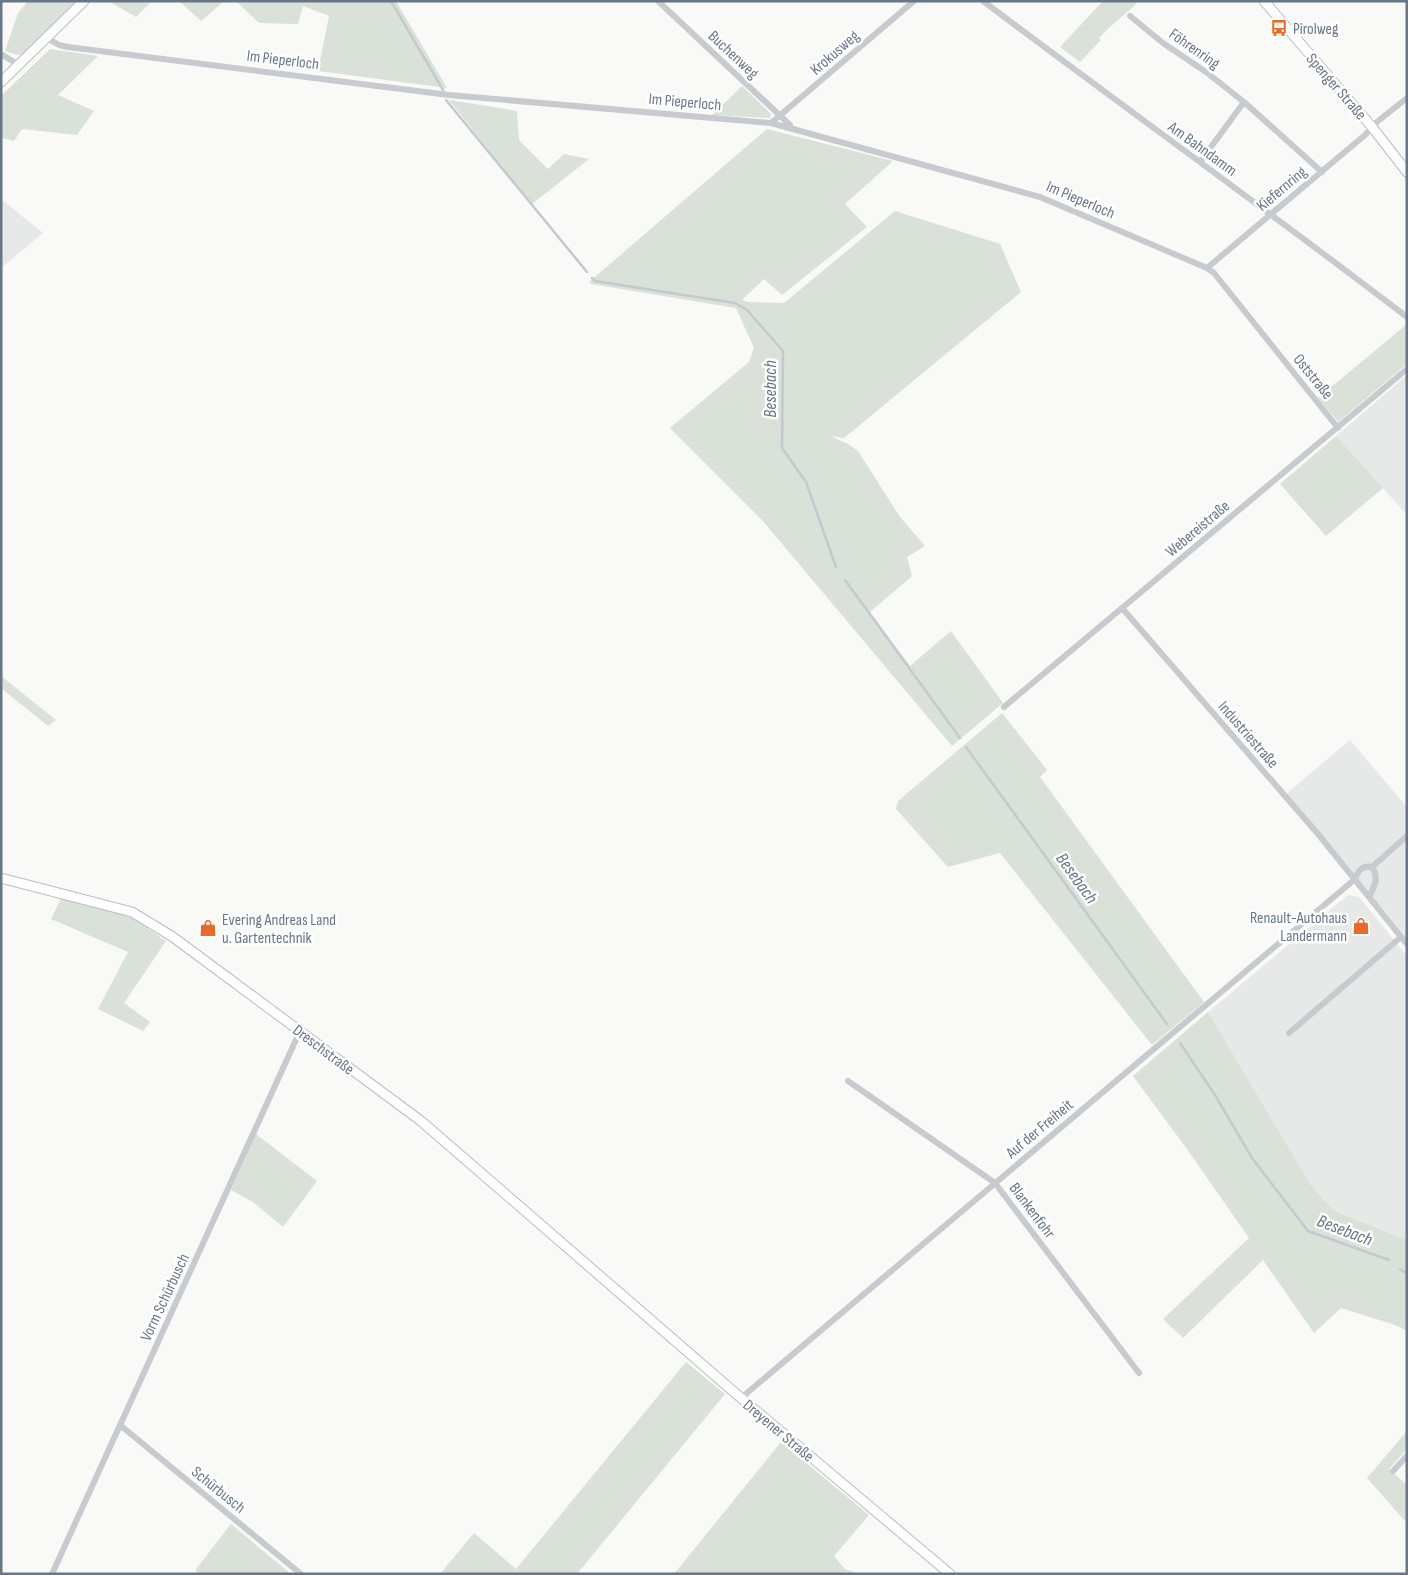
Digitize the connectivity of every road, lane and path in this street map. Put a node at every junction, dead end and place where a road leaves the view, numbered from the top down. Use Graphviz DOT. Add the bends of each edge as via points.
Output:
graph roads {
  1 [pos="84,1"];
  2 [pos="658,1"];
  3 [pos="914,1"];
  4 [pos="983,1"];
  5 [pos="1264,1"];
  6 [pos="1130,16"];
  7 [pos="47,38"];
  8 [pos="1,54"];
  9 [pos="19,65"];
  10 [pos="1,82"];
  11 [pos="1407,98"];
  12 [pos="1244,102"];
  13 [pos="779,116"];
  14 [pos="771,122"];
  15 [pos="792,127"];
  16 [pos="1372,127"];
  17 [pos="1200,162"];
  18 [pos="1322,172"];
  19 [pos="1407,172"];
  20 [pos="1272,214"];
  21 [pos="1207,268"];
  22 [pos="1407,317"];
  23 [pos="1268,341"];
  24 [pos="1407,370"];
  25 [pos="1338,428"];
  26 [pos="1122,608"];
  27 [pos="1004,707"];
  28 [pos="1407,836"];
  29 [pos="1372,866"];
  30 [pos="1,878"];
  31 [pos="1355,880"];
  32 [pos="1369,897"];
  33 [pos="1401,937"];
  34 [pos="1407,944"];
  35 [pos="300,1031"];
  36 [pos="1289,1033"];
  37 [pos="848,1080"];
  38 [pos="995,1183"];
  39 [pos="609,1286"];
  40 [pos="1139,1373"];
  41 [pos="741,1398"];
  42 [pos="120,1425"];
  43 [pos="1407,1456"];
  44 [pos="1393,1471"];
  45 [pos="52,1574"];
  46 [pos="301,1574"];
  47 [pos="950,1574"];
  1 -- 7 [label="street"];
  2 -- 13 [label="street, Buchenweg"];
  3 -- 13 [label="street, Krokusweg"];
  4 -- 17 [label="street, Am Bahndamm"];
  5 -- 16 [label="street, Spenger Straße"];
  6 -- 12 [label="street, Föhrenring"];
  7 -- 9 [label="street"];
  7 -- 14 [label="street, Im Pieperloch" via="68,47 449,95"];
  8 -- 9 [label="street"];
  9 -- 10 [label="street"];
  11 -- 16 [label="street, Kiefernring"];
  12 -- 17 [label="street"];
  12 -- 18 [label="street, Föhrenring"];
  13 -- 14 [label="street, Krokusweg"];
  13 -- 15 [label="street, Buchenweg"];
  14 -- 15 [label="street, Im Pieperloch"];
  15 -- 21 [label="street, Im Pieperloch" via="1046,199"];
  16 -- 18 [label="street, Kiefernring"];
  16 -- 19 [label="street, Spenger Straße"];
  17 -- 20 [label="street, Am Bahndamm"];
  18 -- 20 [label="street, Kiefernring"];
  20 -- 21 [label="street, Kiefernring"];
  20 -- 22 [label="street, Am Bahndamm"];
  21 -- 23 [label="street, Im Pieperloch"];
  23 -- 25 [label="street, Oststraße"];
  24 -- 25 [label="street, Webereistraße"];
  25 -- 26 [label="street, Webereistraße"];
  26 -- 27 [label="street, Webereistraße"];
  26 -- 31 [label="street, Industriestraße"];
  28 -- 29 [label="street"];
  29 -- 31 [label="street" via="1360,869"];
  29 -- 32 [label="street" via="1377,878"];
  30 -- 35 [label="street, Dreschstraße" via="132,912 173,937"];
  31 -- 32 [label="street, Industriestraße"];
  31 -- 38 [label="street, Auf der Freiheit"];
  32 -- 33 [label="street, Industriestraße"];
  33 -- 34 [label="street, Industriestraße"];
  33 -- 36 [label="street"];
  35 -- 39 [label="street, Dreschstraße" via="421,1121"];
  35 -- 42 [label="street, Vorm Schürbusch"];
  37 -- 38 [label="street, Blankenfohr"];
  38 -- 40 [label="street, Blankenfohr"];
  38 -- 41 [label="street, Auf der Freiheit"];
  39 -- 41 [label="street, Dreyener Straße"];
  41 -- 47 [label="street, Dreyener Straße"];
  42 -- 45 [label="street, Vorm Schürbusch"];
  42 -- 46 [label="street, Schürbusch"];
  43 -- 44 [label="street"];
}
